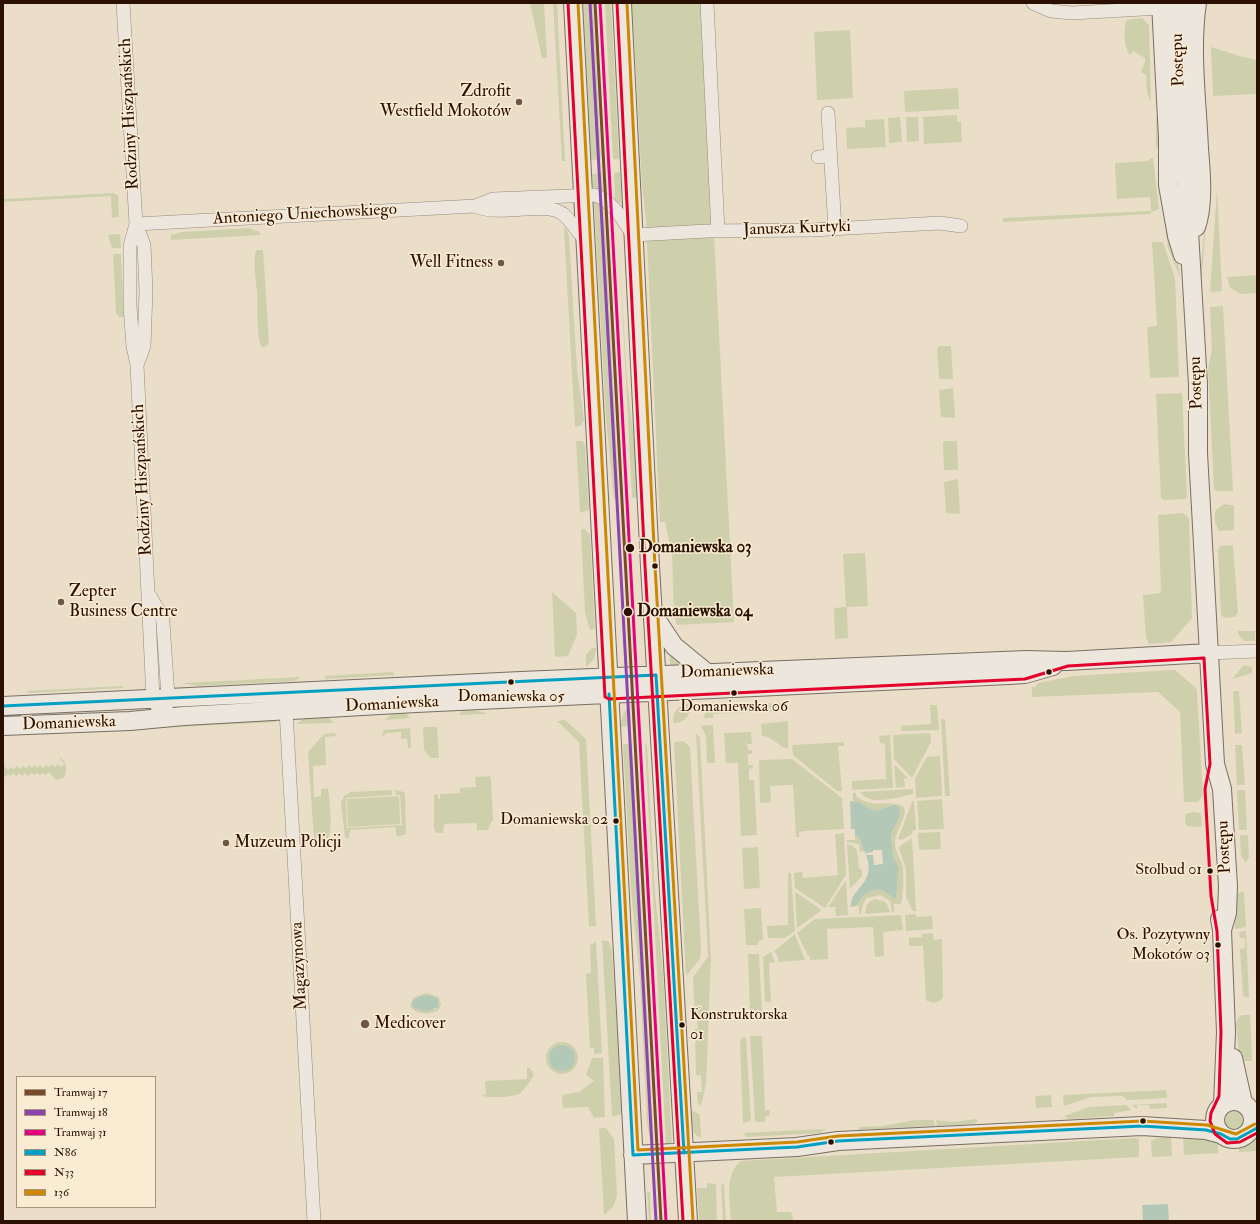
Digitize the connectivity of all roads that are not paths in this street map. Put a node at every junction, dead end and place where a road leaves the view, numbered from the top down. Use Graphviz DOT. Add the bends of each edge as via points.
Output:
graph roads {
  1 [pos="123,3"];
  2 [pos="573,3"];
  3 [pos="622,3"];
  4 [pos="707,3"];
  5 [pos="1033,3"];
  6 [pos="1179,3"];
  7 [pos="1197,3"];
  8 [pos="1161,5"];
  9 [pos="828,113"];
  10 [pos="583,194"];
  11 [pos="475,206"];
  12 [pos="136,224"];
  13 [pos="961,226"];
  14 [pos="835,228"];
  15 [pos="718,231"];
  16 [pos="633,235"];
  17 [pos="585,240"];
  18 [pos="1189,241"];
  19 [pos="1192,274"];
  20 [pos="652,614"];
  21 [pos="1257,650"];
  22 [pos="1209,653"];
  23 [pos="1067,661"];
  24 [pos="707,673"];
  25 [pos="656,683"];
  26 [pos="609,685"];
  27 [pos="161,697"];
  28 [pos="3,706"];
  29 [pos="286,710"];
  30 [pos="163,718"];
  31 [pos="3,726"];
  32 [pos="1226,1032"];
  33 [pos="1220,1108"];
  34 [pos="1250,1109"];
  35 [pos="1142,1126"];
  36 [pos="1253,1129"];
  37 [pos="1221,1134"];
  38 [pos="684,1152"];
  39 [pos="633,1155"];
  40 [pos="314,1221"];
  41 [pos="637,1221"];
  42 [pos="688,1221"];
  1 -- 12 [label="street, Rodziny Hiszpańskich"];
  2 -- 10 [label="street"];
  3 -- 16 [label="street"];
  4 -- 15 [label="street"];
  5 -- 8 [label="street" via="1051,11 1072,13"];
  6 -- 18 [label="street, Postępu" via="1179,51"];
  7 -- 18 [label="street" via="1195,54 1201,186 1197,224"];
  8 -- 19 [label="street" via="1168,185 1177,236"];
  9 -- 14 [label="street" via="824,156"];
  10 -- 11 [label="street, Antoniego Uniechowskiego" via="493,199"];
  10 -- 16 [label="street, Antoniego Uniechowskiego" via="595,195 610,203"];
  10 -- 17 [label="street"];
  11 -- 12 [label="street, Antoniego Uniechowskiego"];
  11 -- 17 [label="street, Antoniego Uniechowskiego" via="494,211 546,208 554,210 563,214"];
  12 -- 27 [label="street, Rodziny Hiszpańskich" via="130,246 130,299 137,365 149,595"];
  13 -- 14 [label="street, Janusza Kurtyki" via="940,223"];
  14 -- 15 [label="street, Janusza Kurtyki"];
  15 -- 16 [label="street, Janusza Kurtyki"];
  16 -- 20 [label="street"];
  17 -- 26 [label="street"];
  18 -- 19 [label="street, Postępu"];
  19 -- 22 [label="street, Postępu"];
  20 -- 24 [label="street" via="674,646"];
  20 -- 25 [label="street"];
  21 -- 22 [label="street, Domaniewska"];
  22 -- 23 [label="street, Domaniewska"];
  22 -- 32 [label="street, Postępu" via="1215,764 1210,789 1216,896 1222,930"];
  23 -- 24 [label="street, Domaniewska" via="1026,660"];
  23 -- 25 [label="street, Domaniewska" via="1026,674 1009,675"];
  24 -- 25 [label="street, Domaniewska"];
  25 -- 26 [label="street, Domaniewska"];
  25 -- 38 [label="street"];
  26 -- 27 [label="street, Domaniewska"];
  26 -- 29 [label="street, Domaniewska"];
  26 -- 39 [label="street"];
  27 -- 28 [label="street, Domaniewska"];
  27 -- 30 [label="street, Rodziny Hiszpańskich"];
  29 -- 30 [label="street, Domaniewska"];
  29 -- 40 [label="street, Magazynowa"];
  30 -- 31 [label="street, Domaniewska"];
  32 -- 33 [label="street, Postępu"];
  32 -- 34 [label="street, Postępu"];
  33 -- 34 [label="street" via="1232,1101"];
  33 -- 35 [label="street" via="1206,1116"];
  33 -- 37 [label="street" via="1215,1121"];
  34 -- 36 [label="street"];
  35 -- 37 [label="street" via="1206,1130"];
  35 -- 38 [label="street" via="830,1141 797,1146"];
  36 -- 37 [label="street" via="1237,1139 1230,1139"];
  38 -- 39 [label="street"];
  38 -- 42 [label="street"];
  39 -- 41 [label="street"];
}
